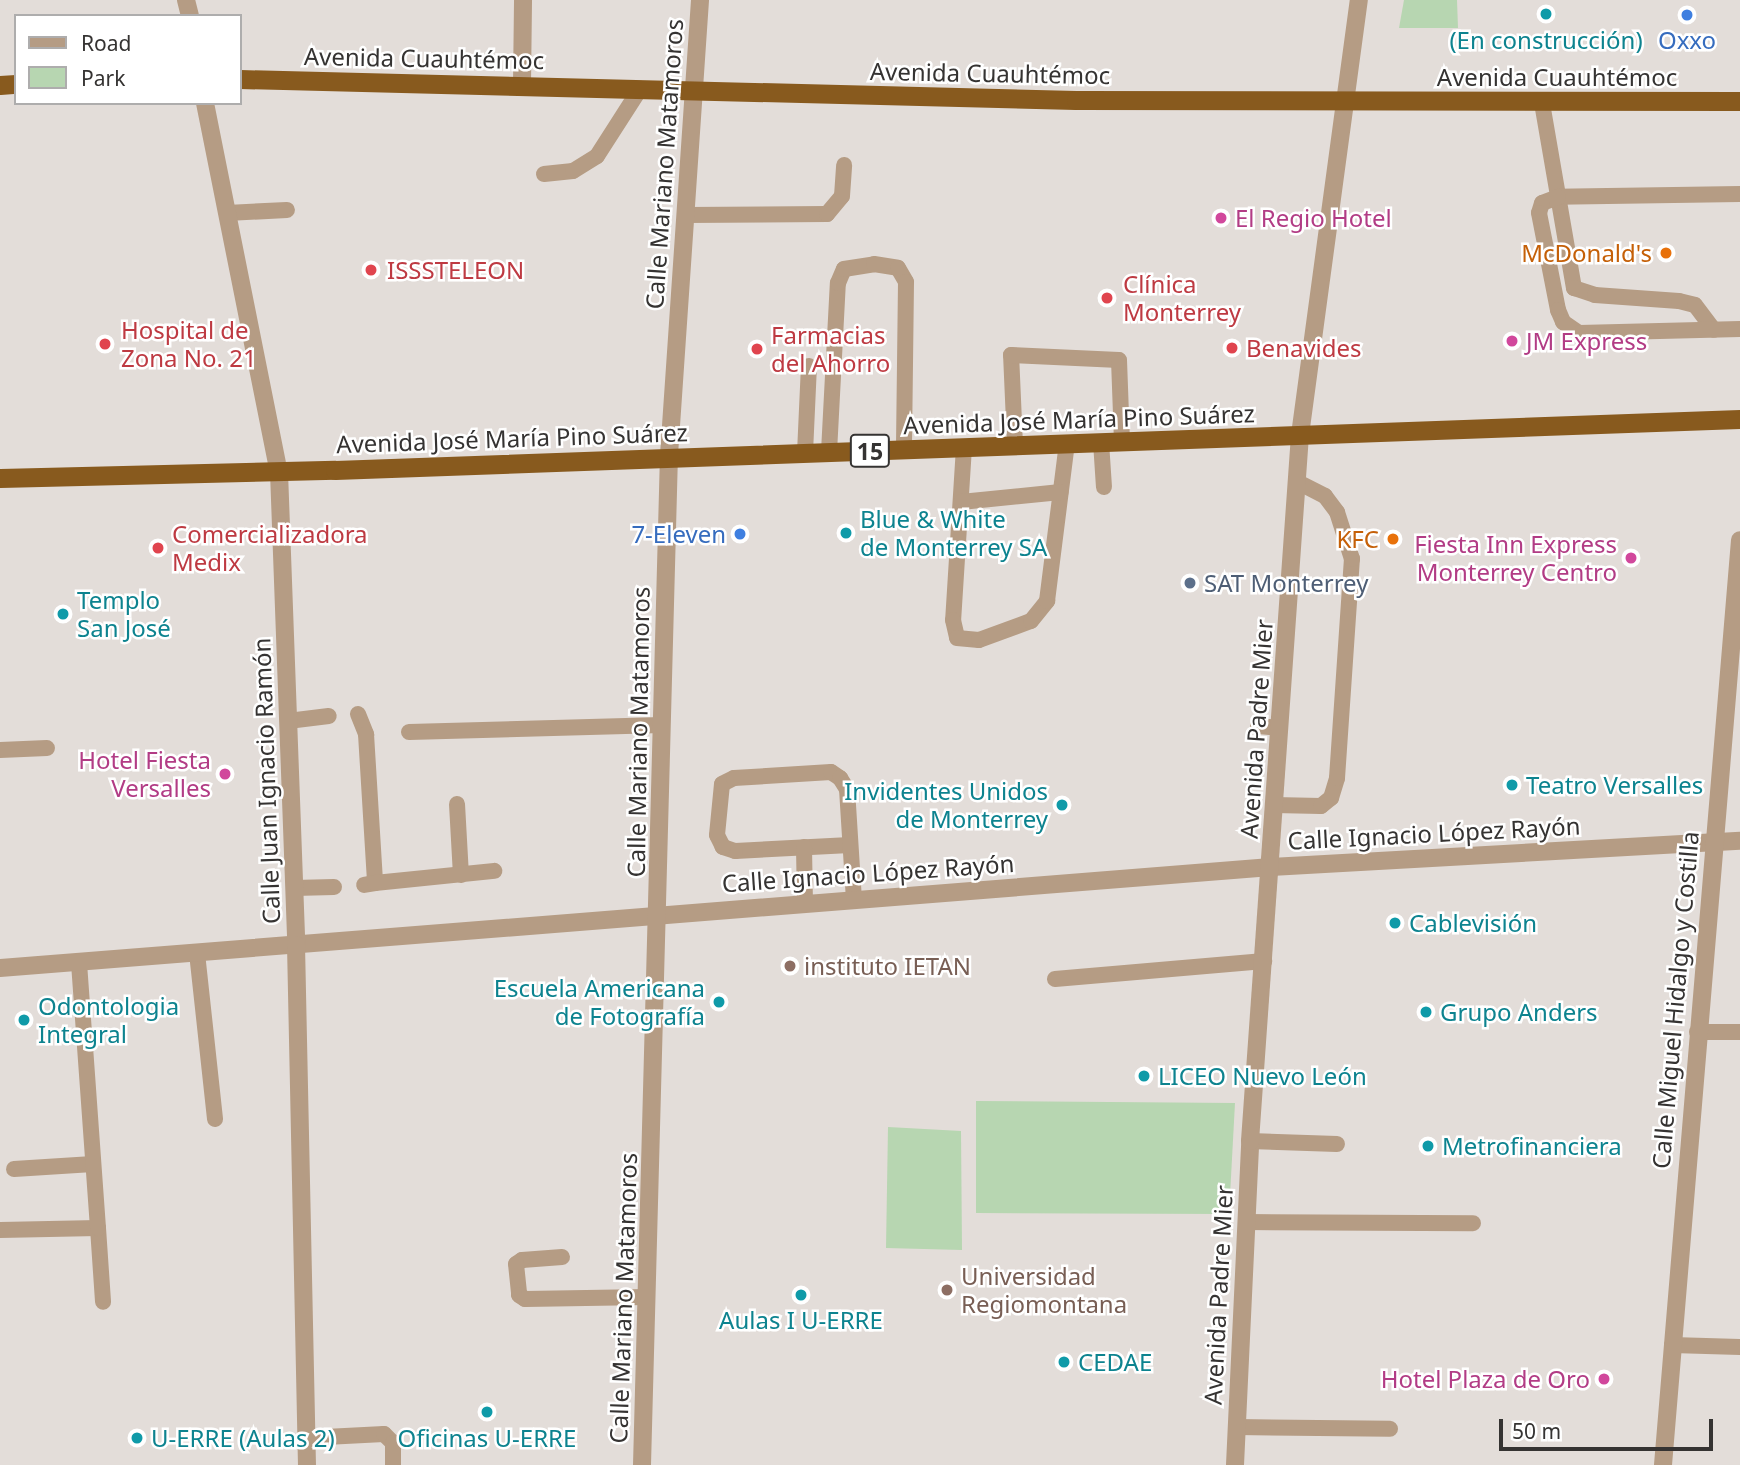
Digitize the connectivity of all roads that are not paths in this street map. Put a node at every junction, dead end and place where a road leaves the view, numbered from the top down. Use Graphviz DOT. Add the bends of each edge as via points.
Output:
graph roads {
  1 [pos="523,0"];
  2 [pos="700,0"];
  3 [pos="1359,0"];
  4 [pos="242,79"];
  5 [pos="522,84"];
  6 [pos="640,89"];
  7 [pos="694,91"];
  8 [pos="1345,99"];
  9 [pos="1740,101"];
  10 [pos="1542,103"];
  11 [pos="205,105"];
  12 [pos="844,165"];
  13 [pos="544,174"];
  14 [pos="1740,194"];
  15 [pos="1558,197"];
  16 [pos="287,210"];
  17 [pos="227,212"];
  18 [pos="686,215"];
  19 [pos="1740,329"];
  20 [pos="1714,330"];
  21 [pos="809,366"];
  22 [pos="1740,419"];
  23 [pos="1300,435"];
  24 [pos="1101,442"];
  25 [pos="1122,442"];
  26 [pos="1067,443"];
  27 [pos="1015,445"];
  28 [pos="964,447"];
  29 [pos="904,450"];
  30 [pos="829,452"];
  31 [pos="805,453"];
  32 [pos="670,455"];
  33 [pos="279,472"];
  34 [pos="0,478"];
  35 [pos="1297,482"];
  36 [pos="1104,487"];
  37 [pos="1061,492"];
  38 [pos="961,502"];
  39 [pos="1740,540"];
  40 [pos="358,714"];
  41 [pos="329,716"];
  42 [pos="288,721"];
  43 [pos="662,725"];
  44 [pos="1258,726"];
  45 [pos="1280,728"];
  46 [pos="409,732"];
  47 [pos="47,748"];
  48 [pos="0,750"];
  49 [pos="457,804"];
  50 [pos="1274,805"];
  51 [pos="1713,841"];
  52 [pos="1740,841"];
  53 [pos="850,845"];
  54 [pos="804,847"];
  55 [pos="1272,867"];
  56 [pos="494,872"];
  57 [pos="461,875"];
  58 [pos="334,887"];
  59 [pos="294,888"];
  60 [pos="855,900"];
  61 [pos="805,903"];
  62 [pos="658,913"];
  63 [pos="296,945"];
  64 [pos="197,953"];
  65 [pos="1264,961"];
  66 [pos="79,963"];
  67 [pos="0,968"];
  68 [pos="1055,979"];
  69 [pos="1697,1032"];
  70 [pos="1740,1032"];
  71 [pos="215,1119"];
  72 [pos="1250,1141"];
  73 [pos="1338,1144"];
  74 [pos="93,1164"];
  75 [pos="14,1169"];
  76 [pos="1246,1222"];
  77 [pos="1474,1223"];
  78 [pos="98,1228"];
  79 [pos="0,1230"];
  80 [pos="562,1257"];
  81 [pos="648,1297"];
  82 [pos="103,1302"];
  83 [pos="1672,1345"];
  84 [pos="1740,1347"];
  85 [pos="1237,1427"];
  86 [pos="1390,1429"];
  87 [pos="306,1438"];
  88 [pos="307,1465"];
  89 [pos="393,1465"];
  90 [pos="642,1465"];
  91 [pos="1236,1465"];
  92 [pos="1663,1465"];
  1 -- 5 [label="street"];
  2 -- 7 [label="street, Calle Mariano Matamoros"];
  3 -- 8 [label="street, Avenida Padre Mier"];
  4 -- 5 [label="highway, Avenida Cuauhtémoc"];
  5 -- 6 [label="highway, Avenida Cuauhtémoc"];
  6 -- 7 [label="highway, Avenida Cuauhtémoc"];
  6 -- 13 [label="lane" via="597,156 573,171"];
  7 -- 8 [label="highway, Avenida Cuauhtémoc" via="1076,100"];
  7 -- 18 [label="street, Calle Mariano Matamoros"];
  8 -- 10 [label="highway, Avenida Cuauhtémoc"];
  8 -- 23 [label="street, Avenida Padre Mier"];
  9 -- 10 [label="highway, Avenida Cuauhtémoc"];
  10 -- 15 [label="lane"];
  11 -- 17 [label="street, Calle Juan Ignacio Ramón"];
  12 -- 18 [label="lane" via="837,204 814,222"];
  14 -- 15 [label="lane"];
  15 -- 20 [label="lane" via="1574,288 1595,295 1679,300 1695,305"];
  15 -- 20 [label="lane" via="1542,203 1539,213 1563,322 1579,333"];
  16 -- 17 [label="lane"];
  17 -- 33 [label="street, Calle Juan Ignacio Ramón"];
  18 -- 32 [label="street, Calle Mariano Matamoros"];
  19 -- 20 [label="lane"];
  21 -- 31 [label="lane"];
  22 -- 23 [label="highway, Avenida José María Pino Suárez / 15"];
  23 -- 25 [label="highway, Avenida José María Pino Suárez / 15"];
  23 -- 35 [label="street, Avenida Padre Mier"];
  24 -- 25 [label="highway, Avenida José María Pino Suárez / 15"];
  24 -- 26 [label="highway, Avenida José María Pino Suárez / 15"];
  24 -- 36 [label="lane"];
  25 -- 27 [label="lane" via="1119,360 1011,355"];
  26 -- 27 [label="highway, Avenida José María Pino Suárez / 15"];
  26 -- 37 [label="lane"];
  27 -- 28 [label="highway, Avenida José María Pino Suárez / 15"];
  28 -- 29 [label="highway, Avenida José María Pino Suárez / 15"];
  28 -- 38 [label="lane"];
  29 -- 30 [label="highway, Avenida José María Pino Suárez / 15"];
  29 -- 30 [label="lane" via="907,289 898,268 874,264 845,269 838,283"];
  30 -- 31 [label="highway, Avenida José María Pino Suárez / 15"];
  31 -- 32 [label="highway, Avenida José María Pino Suárez / 15"];
  32 -- 33 [label="highway, Avenida José María Pino Suárez / 15"];
  32 -- 43 [label="street, Calle Mariano Matamoros"];
  33 -- 34 [label="highway, Avenida José María Pino Suárez / 15"];
  33 -- 42 [label="street, Calle Juan Ignacio Ramón"];
  35 -- 45 [label="street, Avenida Padre Mier"];
  35 -- 50 [label="lane" via="1325,496 1337,512 1352,559 1338,764 1331,799 1321,806"];
  37 -- 38 [label="lane"];
  37 -- 38 [label="lane" via="1047,601 1031,621 979,640 957,638 953,620"];
  39 -- 51 [label="street, Calle Miguel Hidalgo y Costilla"];
  40 -- 57 [label="lane" via="375,734 370,884"];
  41 -- 42 [label="lane"];
  42 -- 59 [label="street, Calle Juan Ignacio Ramón"];
  43 -- 46 [label="lane"];
  43 -- 62 [label="street, Calle Mariano Matamoros"];
  44 -- 45 [label="lane"];
  45 -- 50 [label="street, Avenida Padre Mier"];
  47 -- 48 [label="lane"];
  49 -- 57 [label="lane"];
  50 -- 55 [label="street, Avenida Padre Mier"];
  51 -- 52 [label="street, Calle Ignacio López Rayón"];
  51 -- 55 [label="street, Calle Ignacio López Rayón"];
  51 -- 69 [label="street, Calle Miguel Hidalgo y Costilla"];
  53 -- 54 [label="lane"];
  53 -- 54 [label="lane" via="846,789 831,772 734,778 722,784 717,835 723,847 735,851"];
  53 -- 60 [label="lane"];
  54 -- 61 [label="lane"];
  55 -- 60 [label="street, Calle Ignacio López Rayón"];
  55 -- 65 [label="street, Avenida Padre Mier"];
  56 -- 57 [label="lane"];
  58 -- 59 [label="lane"];
  59 -- 63 [label="street, Calle Juan Ignacio Ramón"];
  60 -- 61 [label="street, Calle Ignacio López Rayón"];
  61 -- 62 [label="street, Calle Ignacio López Rayón"];
  62 -- 63 [label="street, Calle Ignacio López Rayón"];
  62 -- 81 [label="street, Calle Mariano Matamoros"];
  63 -- 64 [label="street, Calle Ignacio López Rayón"];
  63 -- 87 [label="street, Calle Juan Ignacio Ramón"];
  64 -- 66 [label="street, Calle Ignacio López Rayón"];
  64 -- 71 [label="lane"];
  65 -- 68 [label="lane"];
  65 -- 72 [label="street, Avenida Padre Mier"];
  66 -- 67 [label="street, Calle Ignacio López Rayón"];
  66 -- 74 [label="lane"];
  69 -- 70 [label="lane"];
  69 -- 83 [label="street, Calle Miguel Hidalgo y Costilla"];
  72 -- 73 [label="lane"];
  72 -- 76 [label="street, Avenida Padre Mier"];
  74 -- 75 [label="lane"];
  74 -- 78 [label="lane"];
  76 -- 77 [label="lane"];
  76 -- 85 [label="street, Avenida Padre Mier"];
  78 -- 79 [label="lane"];
  78 -- 82 [label="lane"];
  80 -- 81 [label="lane" via="516,1264 519,1295 525,1299"];
  81 -- 90 [label="street, Calle Mariano Matamoros"];
  83 -- 84 [label="lane"];
  83 -- 92 [label="street, Calle Miguel Hidalgo y Costilla"];
  85 -- 86 [label="lane"];
  85 -- 91 [label="street, Avenida Padre Mier"];
  87 -- 88 [label="street, Calle Juan Ignacio Ramón"];
  87 -- 89 [label="lane" via="384,1434 393,1443"];
}
